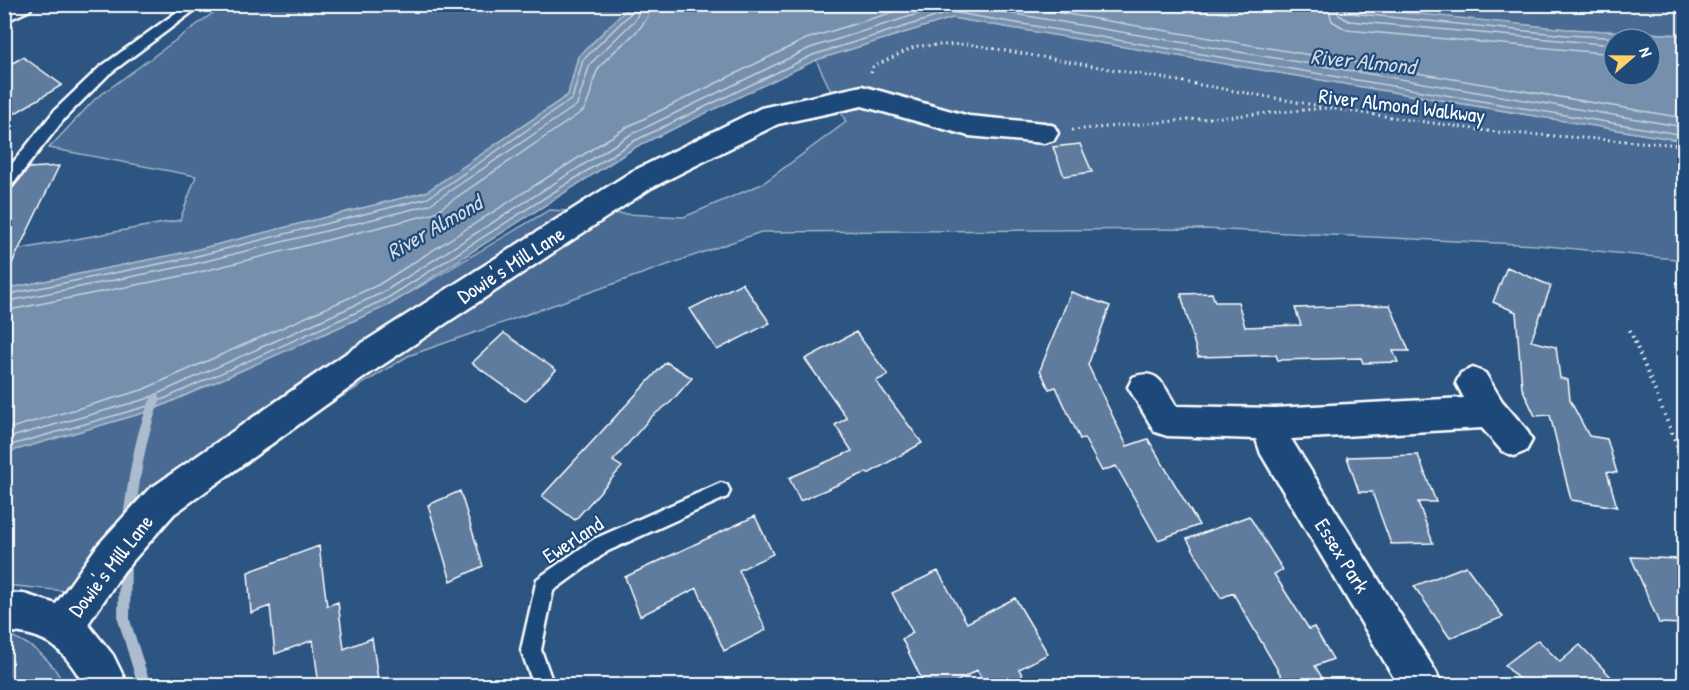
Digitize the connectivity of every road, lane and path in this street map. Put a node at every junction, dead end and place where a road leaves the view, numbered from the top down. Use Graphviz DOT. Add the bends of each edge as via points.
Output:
graph roads {
  1 [pos="21,4"];
  2 [pos="197,4"];
  3 [pos="4,14"];
  4 [pos="862,96"];
  5 [pos="1327,108"];
  6 [pos="1044,133"];
  7 [pos="1684,145"];
  8 [pos="4,185"];
  9 [pos="1630,330"];
  10 [pos="1145,387"];
  11 [pos="1275,424"];
  12 [pos="1514,440"];
  13 [pos="1684,462"];
  14 [pos="721,491"];
  15 [pos="4,612"];
  16 [pos="64,626"];
  17 [pos="108,686"];
  18 [pos="544,686"];
  19 [pos="1422,686"];
  1 -- 3 [label="street"];
  2 -- 8 [label="lane" via="104,70 60,114"];
  4 -- 5 [label="path" via="873,67 916,46 968,44"];
  4 -- 6 [label="street, Dowie's Mill Lane" via="969,126"];
  4 -- 16 [label="street, Dowie's Mill Lane" via="771,115 641,180 357,364 161,502 111,558"];
  5 -- 6 [label="path, River Almond Walkway"];
  5 -- 7 [label="path, River Almond Walkway" via="1496,132"];
  9 -- 13 [label="path"];
  10 -- 11 [label="street" via="1167,421"];
  11 -- 12 [label="street" via="1481,398"];
  11 -- 19 [label="street, Essex Park" via="1273,443"];
  14 -- 18 [label="lane, Ewerland" via="601,545 544,586 531,650"];
  15 -- 16 [label="street" via="21,612"];
  16 -- 17 [label="street" via="90,653"];
}
